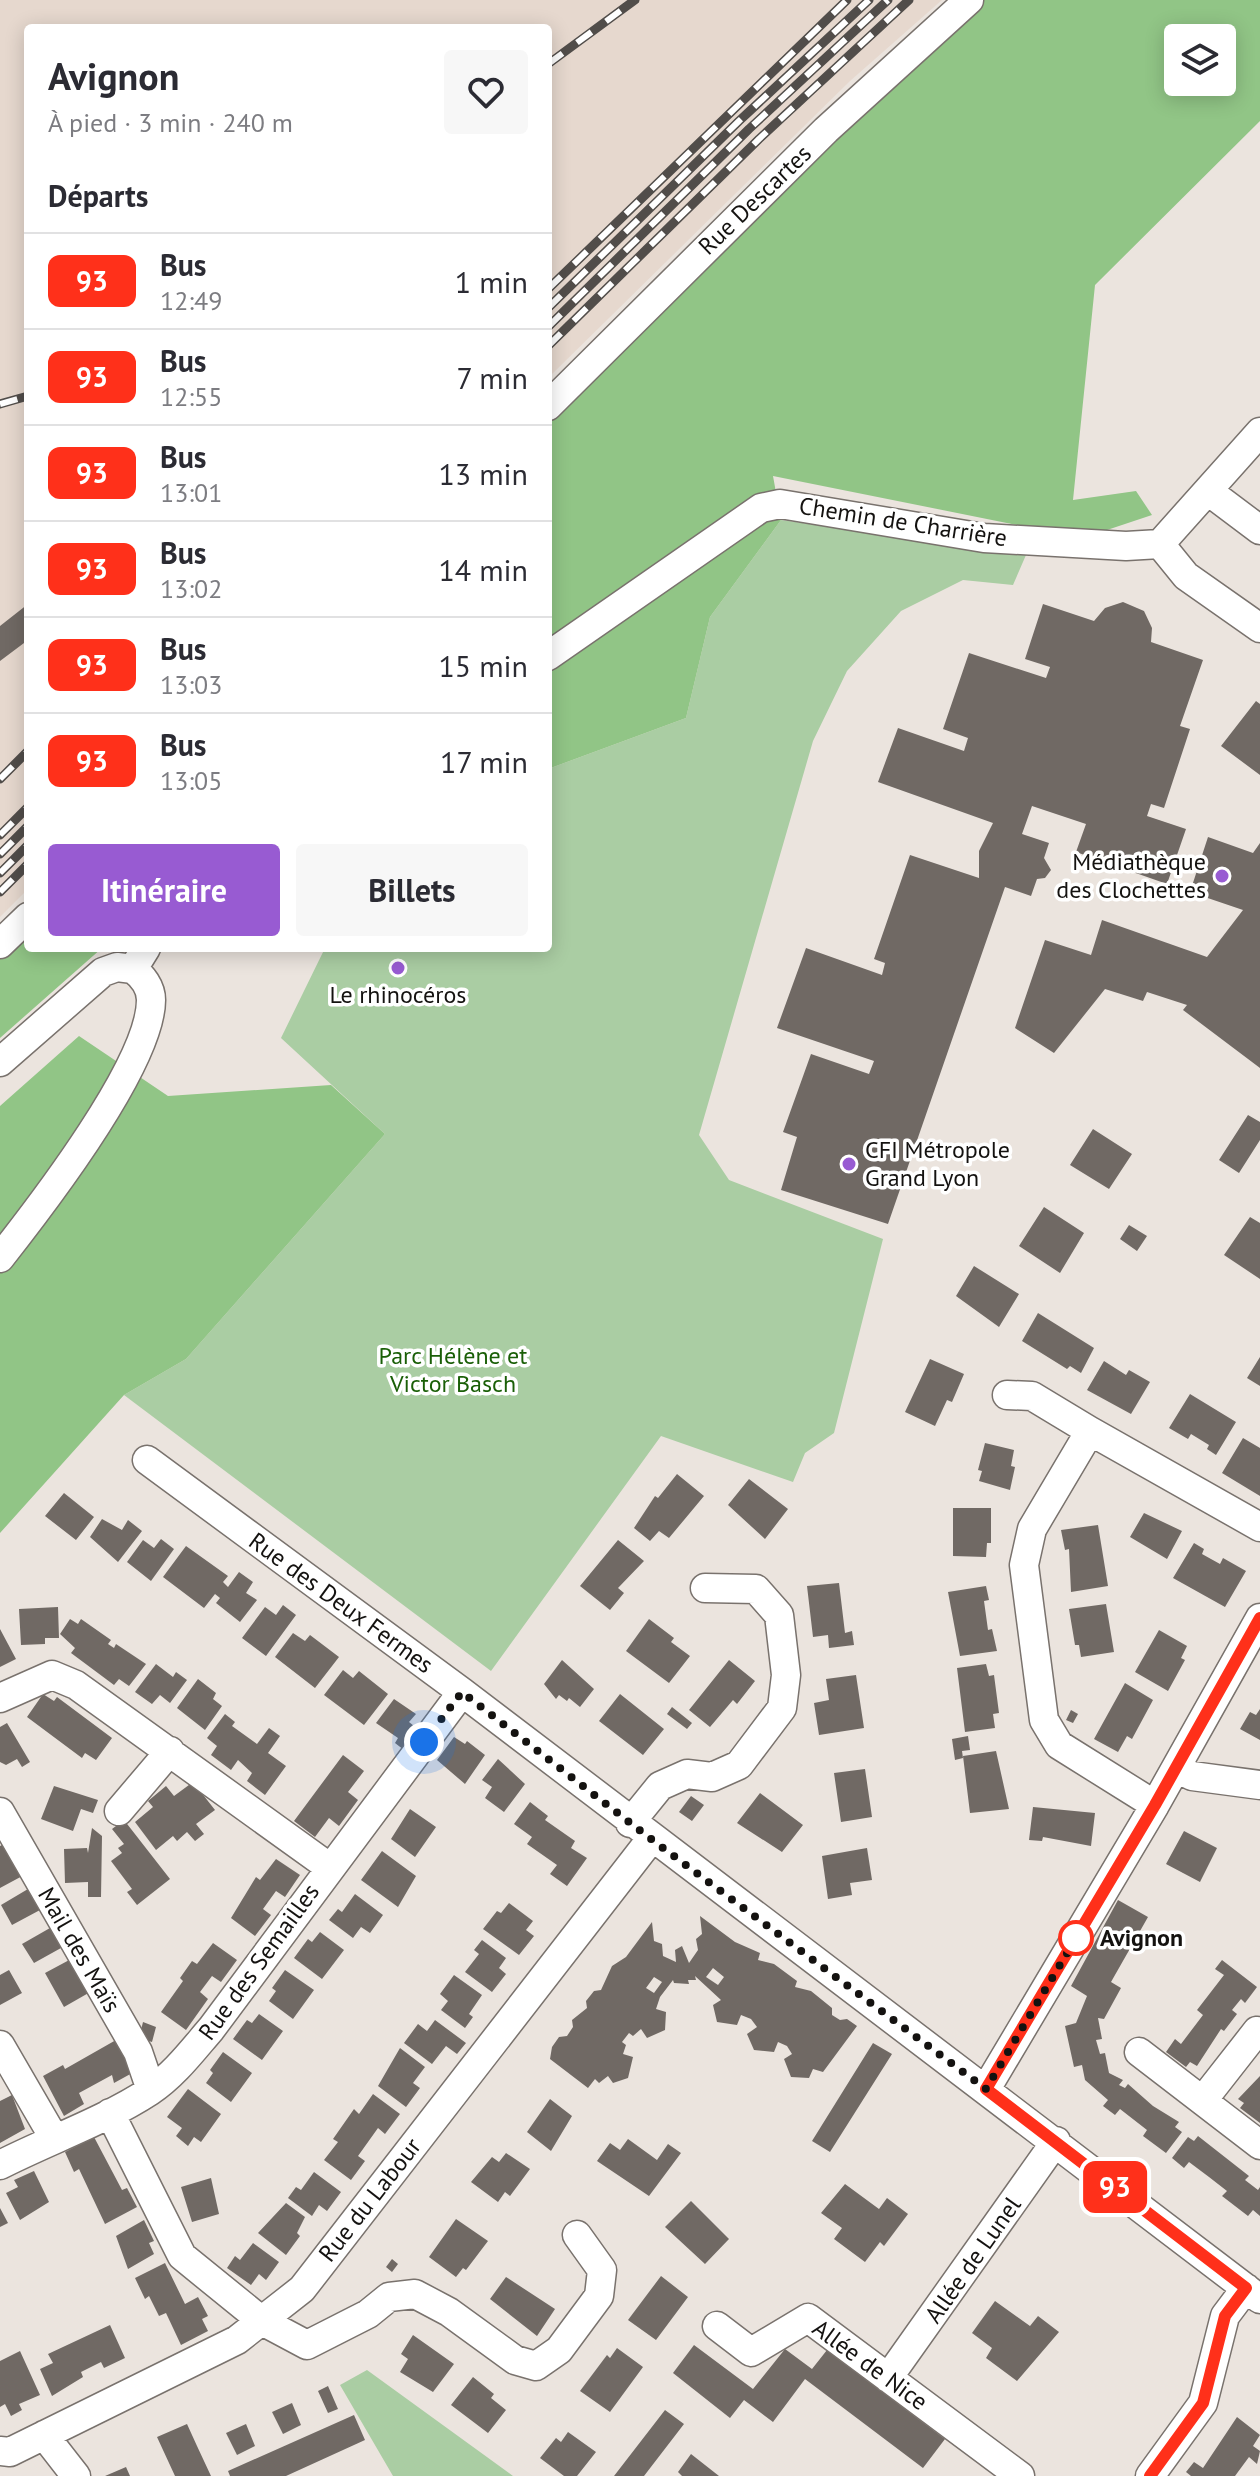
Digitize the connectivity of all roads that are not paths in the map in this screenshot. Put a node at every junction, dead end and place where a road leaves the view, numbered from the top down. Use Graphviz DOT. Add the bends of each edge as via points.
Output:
graph roads {
  1 [pos="969,0"];
  2 [pos="552,402"];
  3 [pos="1260,432"];
  4 [pos="1208,491"];
  5 [pos="1260,530"];
  6 [pos="1160,544"];
  7 [pos="1260,628"];
  8 [pos="552,653"];
  9 [pos="24,921"];
  10 [pos="0,944"];
  11 [pos="140,958"];
  12 [pos="0,1062"];
  13 [pos="0,1258"];
  14 [pos="1007,1395"];
  15 [pos="1090,1431"];
  16 [pos="147,1460"];
  17 [pos="1260,1527"];
  18 [pos="705,1588"];
  19 [pos="1260,1618"];
  20 [pos="462,1692"];
  21 [pos="0,1698"];
  22 [pos="170,1751"];
  23 [pos="1176,1768"];
  24 [pos="1260,1785"];
  25 [pos="1155,1805"];
  26 [pos="119,1811"];
  27 [pos="0,1812"];
  28 [pos="641,1831"];
  29 [pos="329,1867"];
  30 [pos="1257,2031"];
  31 [pos="0,2045"];
  32 [pos="1139,2052"];
  33 [pos="986,2089"];
  34 [pos="151,2090"];
  35 [pos="1203,2100"];
  36 [pos="110,2113"];
  37 [pos="54,2138"];
  38 [pos="1056,2141"];
  39 [pos="1260,2145"];
  40 [pos="0,2165"];
  41 [pos="577,2235"];
  42 [pos="1253,2294"];
  43 [pos="262,2321"];
  44 [pos="717,2326"];
  45 [pos="888,2378"];
  46 [pos="44,2435"];
  47 [pos="0,2451"];
  48 [pos="76,2476"];
  49 [pos="1020,2476"];
  50 [pos="1150,2476"];
  1 -- 2 [label="street, Rue Descartes" via="826,130"];
  3 -- 4 [label="street"];
  4 -- 5 [label="street"];
  4 -- 6 [label="street"];
  6 -- 7 [label="street" via="1186,576"];
  6 -- 8 [label="street, Chemin de Charrière" via="984,538 780,504 761,508"];
  9 -- 10 [label="street"];
  11 -- 12 [label="street" via="103,972"];
  11 -- 13 [label="street" via="152,997 136,1052 56,1188"];
  14 -- 15 [label="street" via="1032,1396"];
  15 -- 17 [label="street"];
  15 -- 25 [label="street" via="1032,1529 1024,1565 1044,1720 1059,1745"];
  16 -- 20 [label="street, Rue des Deux Fermes"];
  18 -- 28 [label="street, Rue du Labour" via="756,1589 779,1615 786,1675 782,1708 739,1765 712,1777 687,1774 660,1786"];
  19 -- 23 [label="street"];
  20 -- 28 [label="street, Rue des Deux Fermes"];
  20 -- 29 [label="street, Rue des Semailles"];
  21 -- 22 [label="street" via="52,1675 76,1685"];
  22 -- 26 [label="street"];
  22 -- 29 [label="street"];
  23 -- 24 [label="street" via="1192,1776"];
  23 -- 25 [label="street"];
  25 -- 33 [label="street"];
  27 -- 34 [label="street, Mail des Maïs" via="138,2052"];
  28 -- 33 [label="street, Rue des Deux Fermes"];
  28 -- 43 [label="street, Rue du Labour" via="302,2289"];
  29 -- 34 [label="street, Rue des Semailles" via="211,2029"];
  30 -- 35 [label="street"];
  31 -- 37 [label="street"];
  32 -- 35 [label="street"];
  33 -- 38 [label="street, Rue des Deux Fermes"];
  34 -- 36 [label="street, Rue des Semailles"];
  35 -- 39 [label="street"];
  36 -- 37 [label="street, Rue des Semailles"];
  36 -- 43 [label="street" via="182,2256"];
  37 -- 40 [label="street, Rue des Semailles"];
  38 -- 42 [label="street, Rue des Deux Fermes"];
  38 -- 45 [label="street, Allée de Lunel"];
  41 -- 43 [label="street" via="602,2270 599,2296 559,2350 536,2366 515,2360 415,2294 389,2297 368,2314 307,2345"];
  42 -- 50 [label="street" via="1225,2316 1203,2403"];
  43 -- 46 [label="street, Rue du Labour" via="237,2340"];
  44 -- 45 [label="street, Allée de Nice" via="751,2352 808,2318"];
  45 -- 49 [label="street, Allée de Nice"];
  46 -- 47 [label="street, Rue du Labour" via="10,2452"];
  46 -- 48 [label="street"];
}
